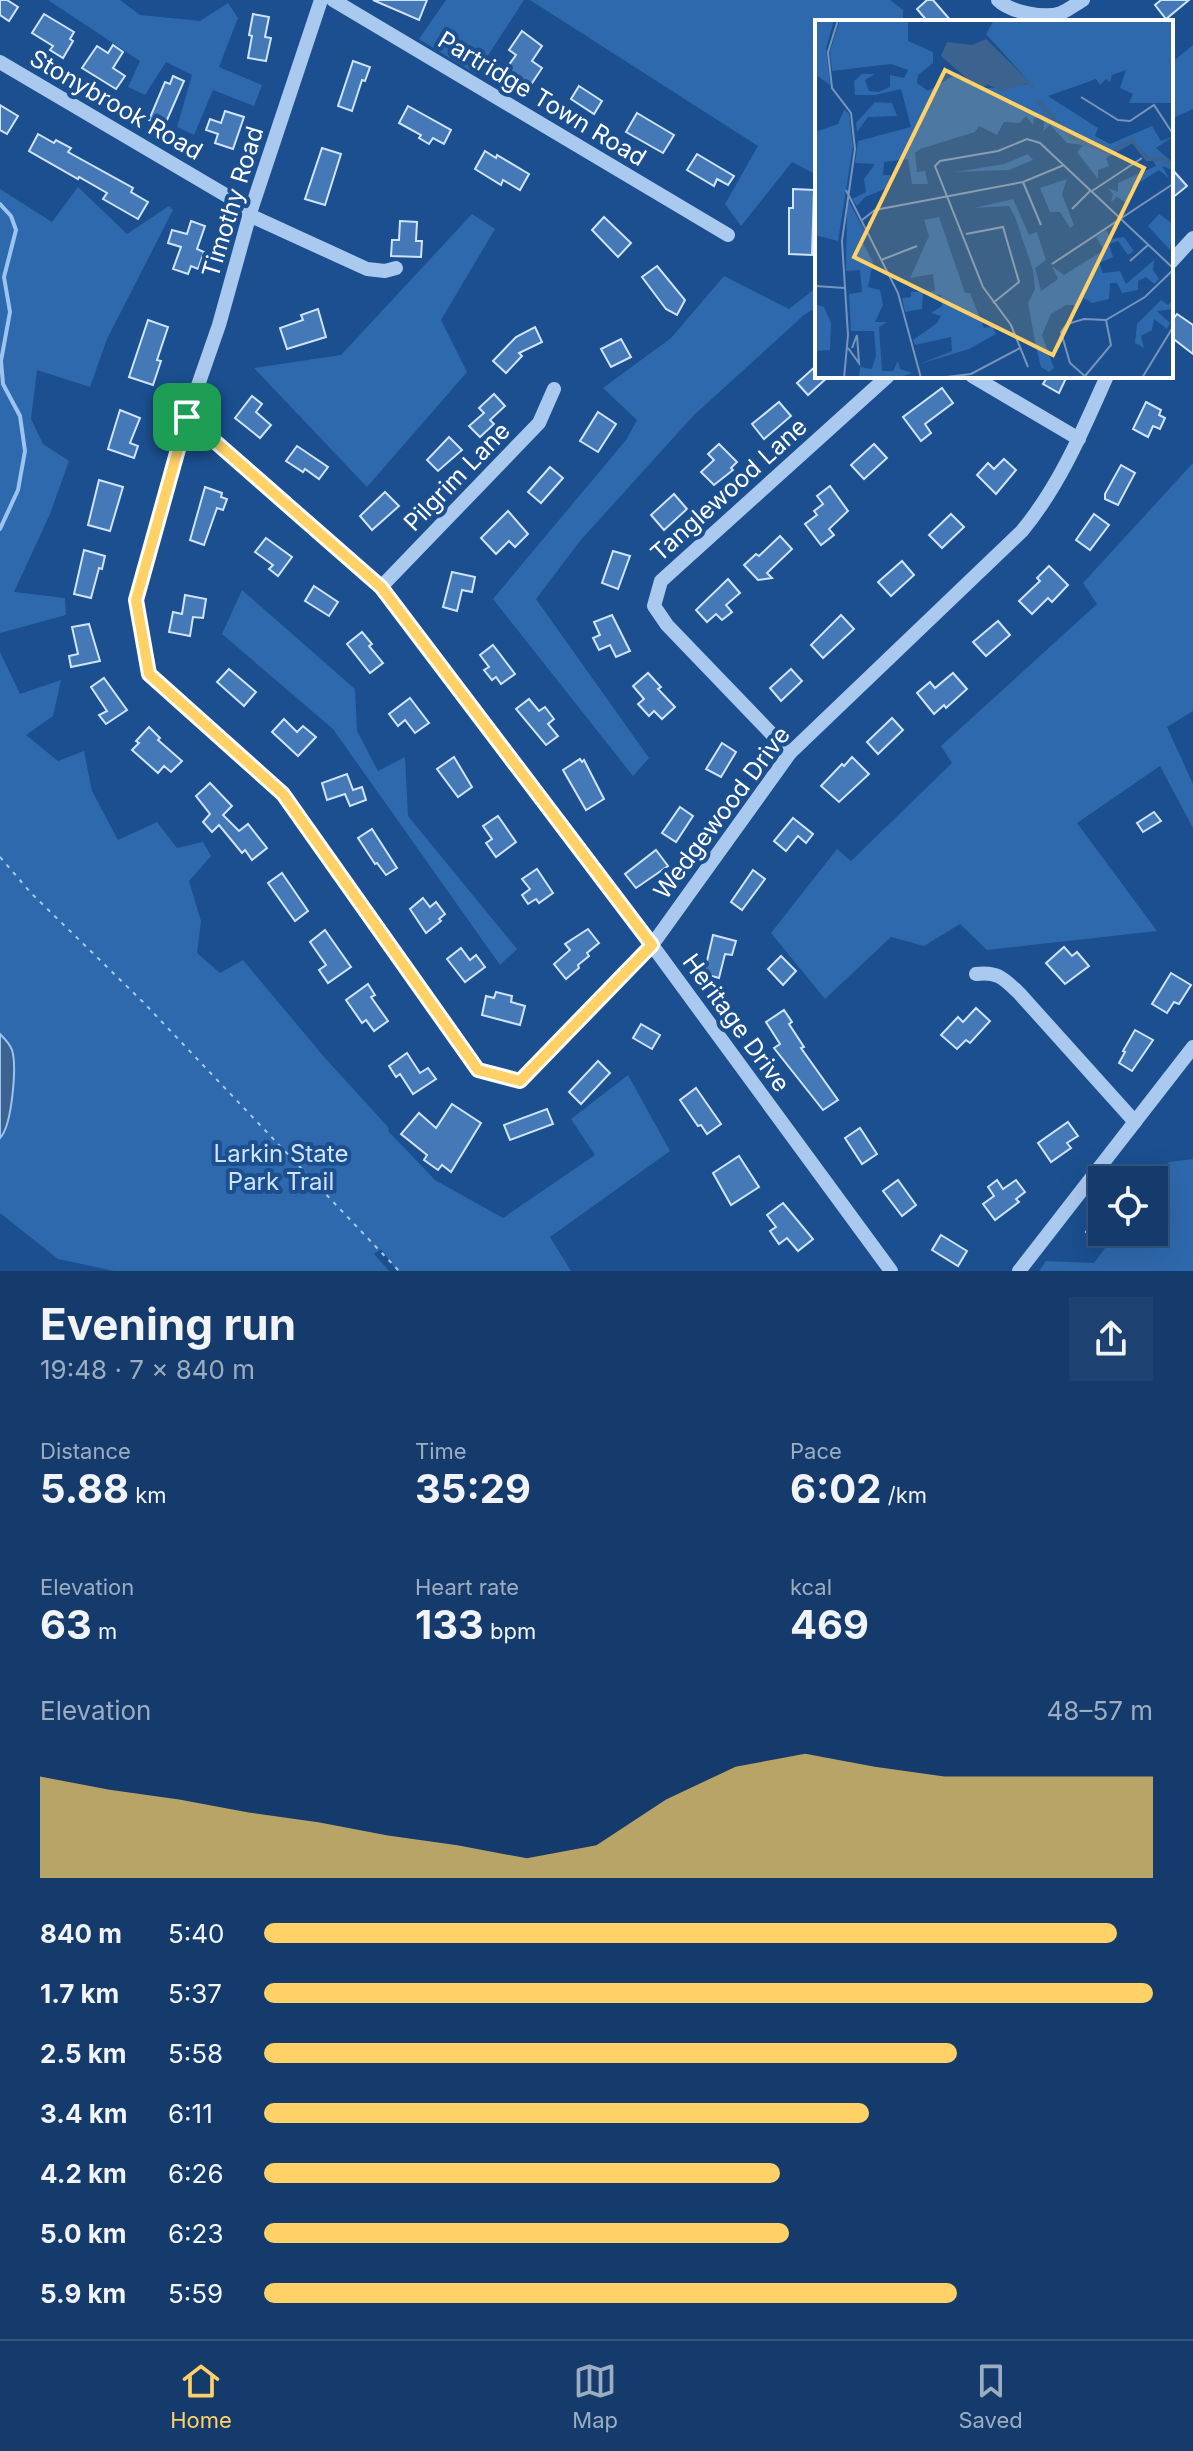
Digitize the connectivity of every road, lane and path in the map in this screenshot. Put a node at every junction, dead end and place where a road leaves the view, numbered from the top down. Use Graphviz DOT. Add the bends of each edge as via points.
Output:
graph roads {
  1 [pos="321,0"];
  2 [pos="333,0"];
  3 [pos="998,0"];
  4 [pos="1083,0"];
  5 [pos="0,62"];
  6 [pos="250,213"];
  7 [pos="728,235"];
  8 [pos="1193,238"];
  9 [pos="1173,260"];
  10 [pos="396,268"];
  11 [pos="886,378"];
  12 [pos="975,378"];
  13 [pos="1106,378"];
  14 [pos="554,389"];
  15 [pos="187,417"];
  16 [pos="1079,439"];
  17 [pos="381,587"];
  18 [pos="790,753"];
  19 [pos="0,857"];
  20 [pos="652,945"];
  21 [pos="976,974"];
  22 [pos="1193,1047"];
  23 [pos="1135,1122"];
  24 [pos="399,1271"];
  25 [pos="891,1271"];
  26 [pos="1019,1271"];
  1 -- 6 [label="street, Timothy Road"];
  2 -- 7 [label="street, Partridge Town Road"];
  3 -- 4 [label="street" via="1028,14 1059,15"];
  5 -- 6 [label="street, Stonybrook Road"];
  6 -- 10 [label="street, Stonybrook Road" via="367,269"];
  6 -- 15 [label="street, Timothy Road"];
  8 -- 9 [label="street"];
  11 -- 18 [label="street, Tanglewood Lane" via="661,581 654,606"];
  12 -- 16 [label="street"];
  13 -- 16 [label="street, Wedgewood Drive"];
  14 -- 17 [label="street, Pilgrim Lane" via="539,423"];
  15 -- 17 [label="street, Heritage Drive"];
  15 -- 20 [label="street, Wedgewood Drive" via="136,600 149,674 283,794 478,1070 520,1081"];
  16 -- 18 [label="street, Wedgewood Drive" via="1044,505 1022,531"];
  17 -- 20 [label="street, Heritage Drive"];
  18 -- 20 [label="street, Wedgewood Drive"];
  19 -- 24 [label="path"];
  20 -- 25 [label="street, Heritage Drive"];
  21 -- 23 [label="street" via="1003,978"];
  22 -- 23 [label="street"];
  23 -- 26 [label="street"];
}
